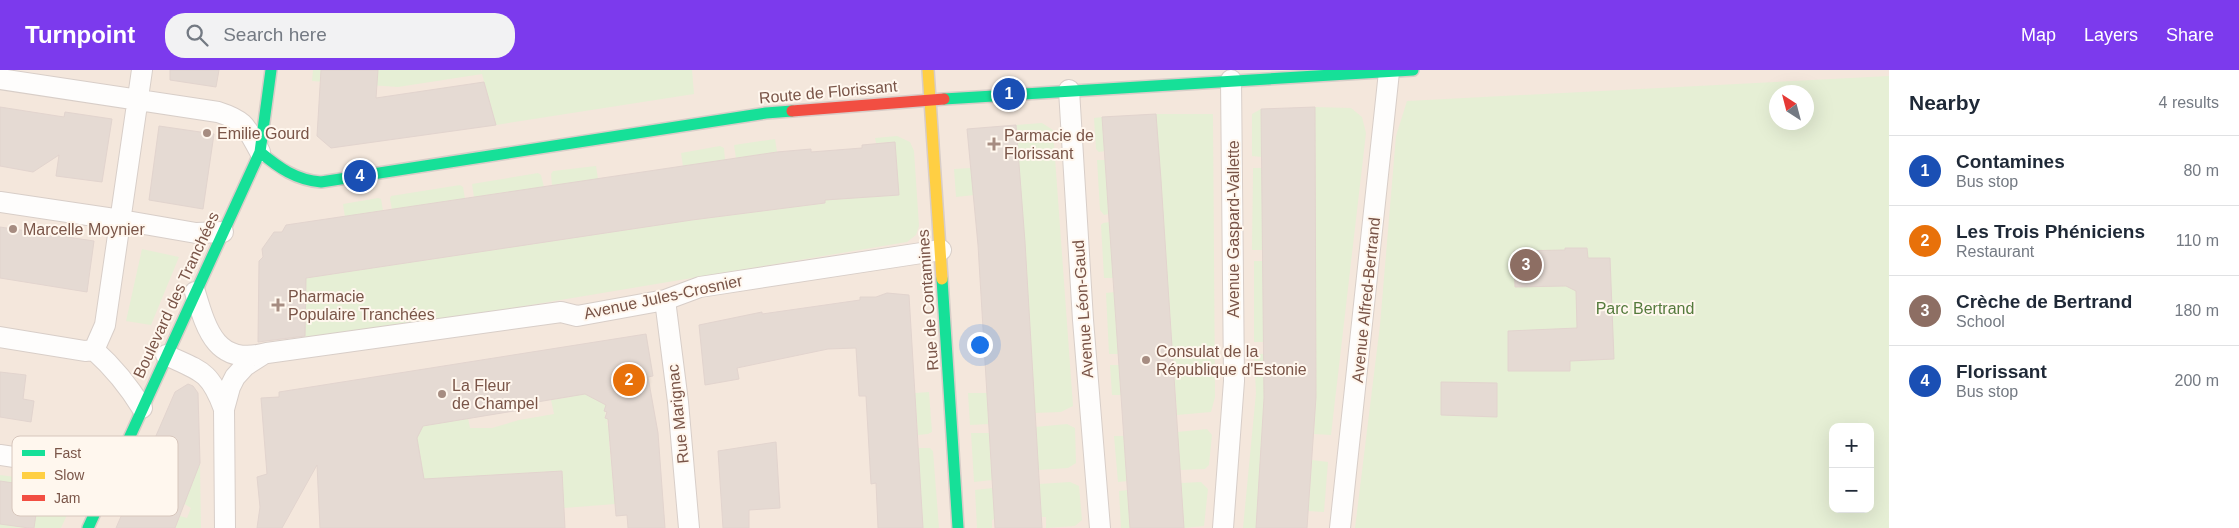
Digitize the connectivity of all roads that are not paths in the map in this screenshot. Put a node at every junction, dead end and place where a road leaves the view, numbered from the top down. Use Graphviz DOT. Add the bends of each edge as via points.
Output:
graph roads {
  1 [pos="142,70"];
  2 [pos="271,70"];
  3 [pos="928,70"];
  4 [pos="1413,70"];
  5 [pos="1389,72"];
  6 [pos="0,79"];
  7 [pos="1231,80"];
  8 [pos="1069,90"];
  9 [pos="138,99"];
  10 [pos="930,100"];
  11 [pos="260,152"];
  12 [pos="0,202"];
  13 [pos="121,220"];
  14 [pos="223,232"];
  15 [pos="942,250"];
  16 [pos="195,292"];
  17 [pos="664,300"];
  18 [pos="0,337"];
  19 [pos="94,350"];
  20 [pos="266,353"];
  21 [pos="166,354"];
  22 [pos="142,408"];
  23 [pos="224,409"];
  24 [pos="129,436"];
  25 [pos="93,516"];
  26 [pos="88,528"];
  27 [pos="225,528"];
  28 [pos="689,528"];
  29 [pos="958,528"];
  30 [pos="1100,528"];
  31 [pos="1223,528"];
  32 [pos="1340,528"];
  1 -- 9 [label="street"];
  2 -- 11 [label="main road, Boulevard des Tranchées"];
  3 -- 10 [label="main road, Rue de Contamines"];
  4 -- 5 [label="main road, Route de Florissant"];
  5 -- 7 [label="main road, Route de Florissant"];
  5 -- 32 [label="street, Avenue Alfred-Bertrand"];
  6 -- 9 [label="street"];
  7 -- 8 [label="main road, Route de Florissant"];
  7 -- 31 [label="street, Avenue Gaspard-Vallette" via="1234,381"];
  8 -- 10 [label="main road, Route de Florissant"];
  8 -- 30 [label="street, Avenue Léon-Gaud"];
  9 -- 11 [label="street" via="237,118 245,125"];
  9 -- 13 [label="street"];
  10 -- 11 [label="main road, Route de Florissant" via="766,113 320,182 287,175"];
  10 -- 15 [label="main road, Rue de Contamines"];
  11 -- 14 [label="main road, Boulevard des Tranchées"];
  12 -- 13 [label="street"];
  13 -- 14 [label="street" via="196,233"];
  13 -- 19 [label="street" via="105,324"];
  14 -- 16 [label="main road, Boulevard des Tranchées"];
  15 -- 17 [label="street, Avenue Jules-Crosnier" via="700,287"];
  15 -- 29 [label="main road, Rue de Contamines"];
  16 -- 20 [label="street, Avenue Jules-Crosnier" via="205,325 218,344 241,357"];
  16 -- 21 [label="main road, Boulevard des Tranchées"];
  17 -- 20 [label="street, Avenue Jules-Crosnier" via="577,316 561,312"];
  17 -- 28 [label="street, Rue Marignac" via="678,402"];
  18 -- 19 [label="street"];
  19 -- 22 [label="street" via="125,381"];
  20 -- 23 [label="street" via="244,366 235,377"];
  21 -- 22 [label="main road, Boulevard des Tranchées"];
  21 -- 23 [label="street" via="210,379"];
  22 -- 24 [label="main road, Boulevard des Tranchées"];
  23 -- 27 [label="street"];
  25 -- 26 [label="main road, Boulevard des Tranchées"];
}
